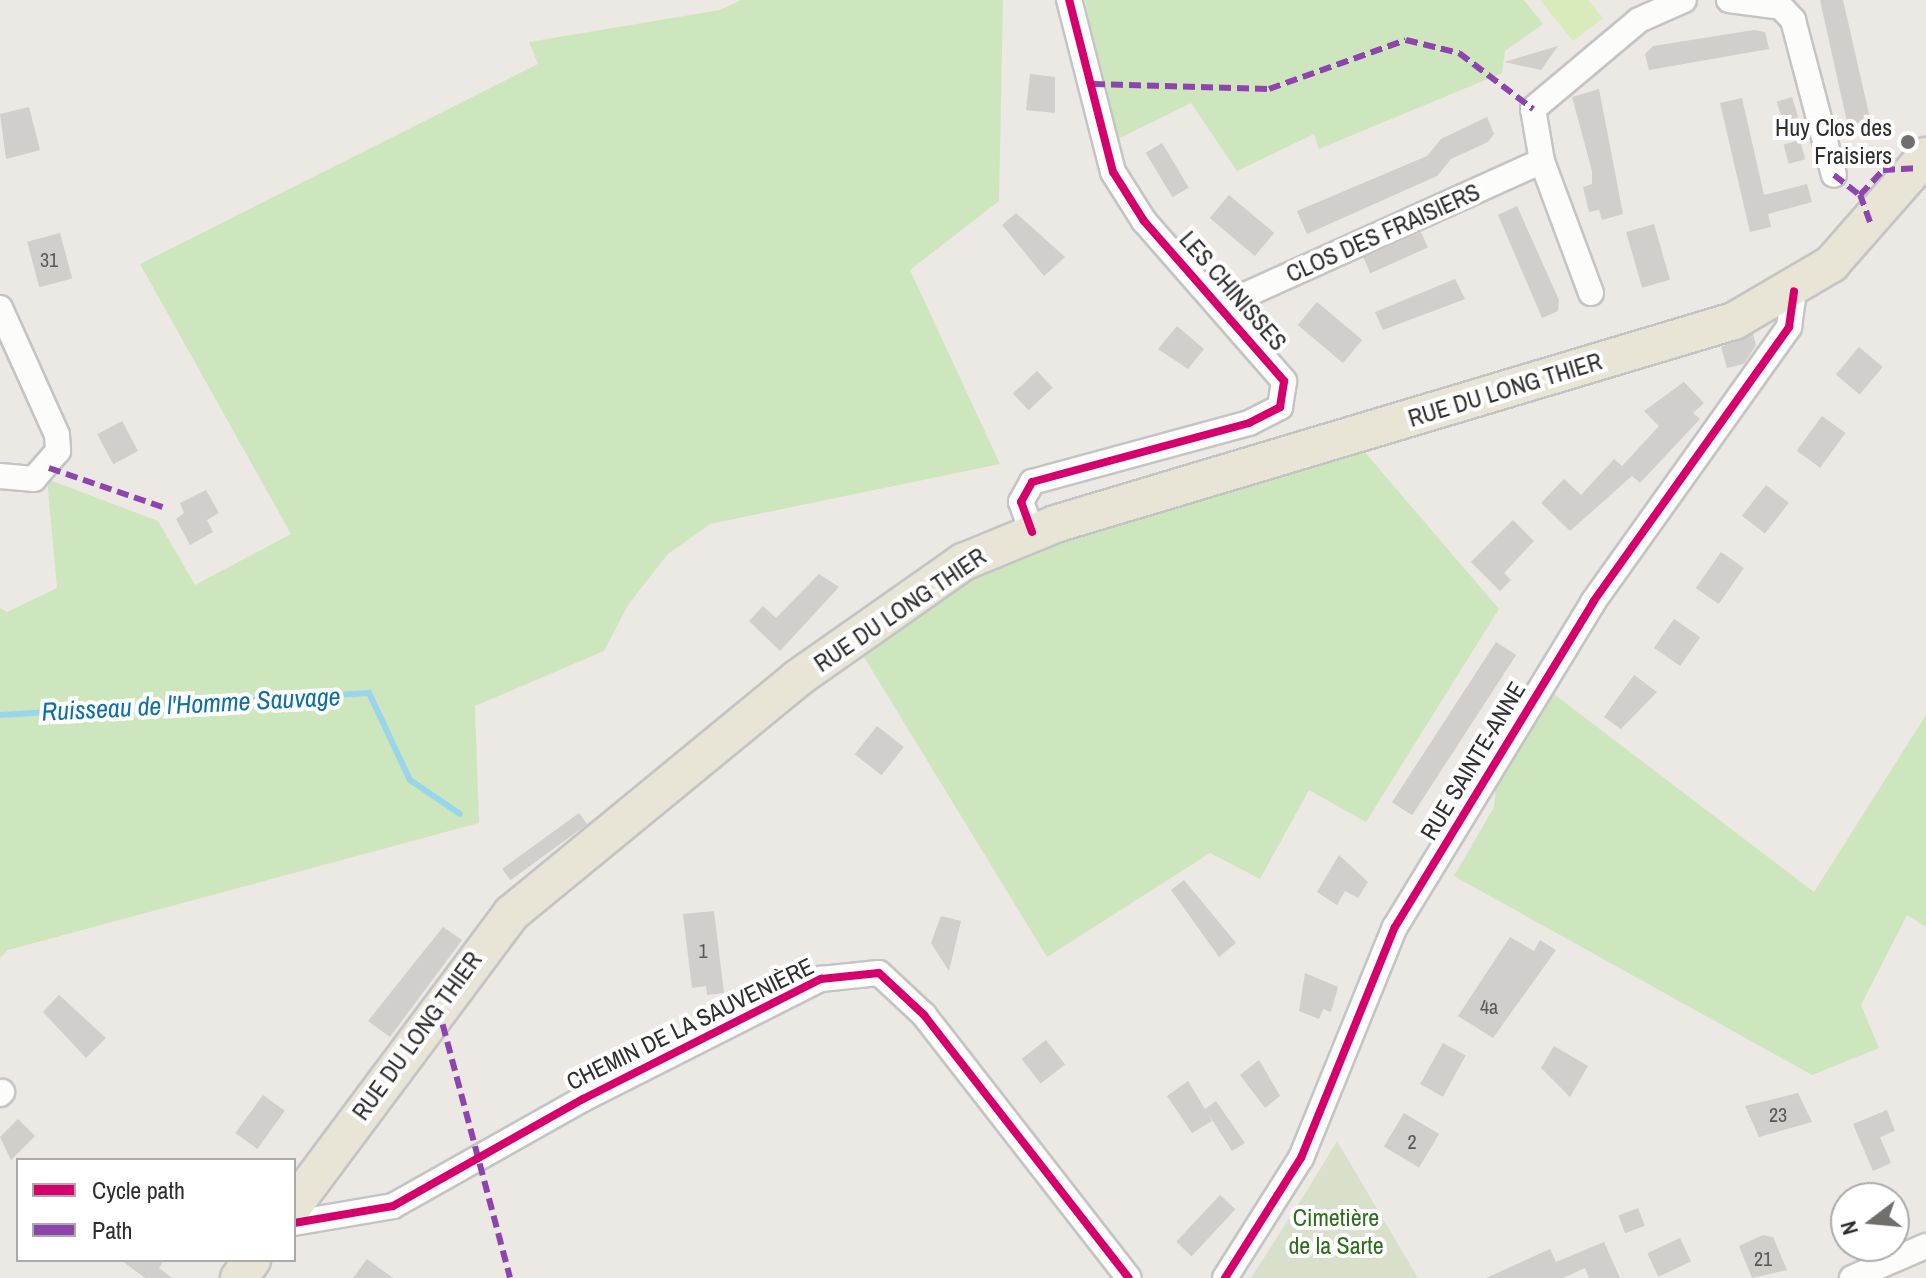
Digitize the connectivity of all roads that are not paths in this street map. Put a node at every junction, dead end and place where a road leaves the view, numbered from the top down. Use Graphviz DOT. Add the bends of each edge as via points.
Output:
graph roads {
  1 [pos="1069,0"];
  2 [pos="1684,0"];
  3 [pos="1729,0"];
  4 [pos="1926,156"];
  5 [pos="1542,161"];
  6 [pos="1834,175"];
  7 [pos="1794,291"];
  8 [pos="1591,293"];
  9 [pos="1223,305"];
  10 [pos="0,308"];
  11 [pos="0,476"];
  12 [pos="1032,532"];
  13 [pos="296,1202"];
  14 [pos="296,1223"];
  15 [pos="1926,1246"];
  16 [pos="1129,1278"];
  17 [pos="1225,1278"];
  18 [pos="1852,1278"];
  1 -- 9 [label="street, LES CHINISSES" via="1113,172 1144,221"];
  2 -- 5 [label="street" via="1639,20 1539,100 1532,123"];
  3 -- 6 [label="street" via="1788,12"];
  4 -- 7 [label="main road, RUE DU LONG THIER" via="1831,264"];
  5 -- 8 [label="street"];
  5 -- 9 [label="street, CLOS DES FRAISIERS"];
  7 -- 12 [label="main road, RUE DU LONG THIER" via="1704,331"];
  7 -- 17 [label="street, RUE SAINTE-ANNE" via="1789,327 1593,602 1395,927 1307,1145"];
  9 -- 12 [label="street, LES CHINISSES" via="1284,381 1280,407 1249,423 1032,482 1021,502"];
  10 -- 11 [label="street" via="57,435 58,451 34,479"];
  12 -- 13 [label="main road, RUE DU LONG THIER" via="963,562 798,678 512,913"];
  14 -- 16 [label="street, CHEMIN DE LA SAUVENIÈRE" via="393,1206 583,1099 821,979 879,973 924,1015"];
  15 -- 18 [label="street"];
}
